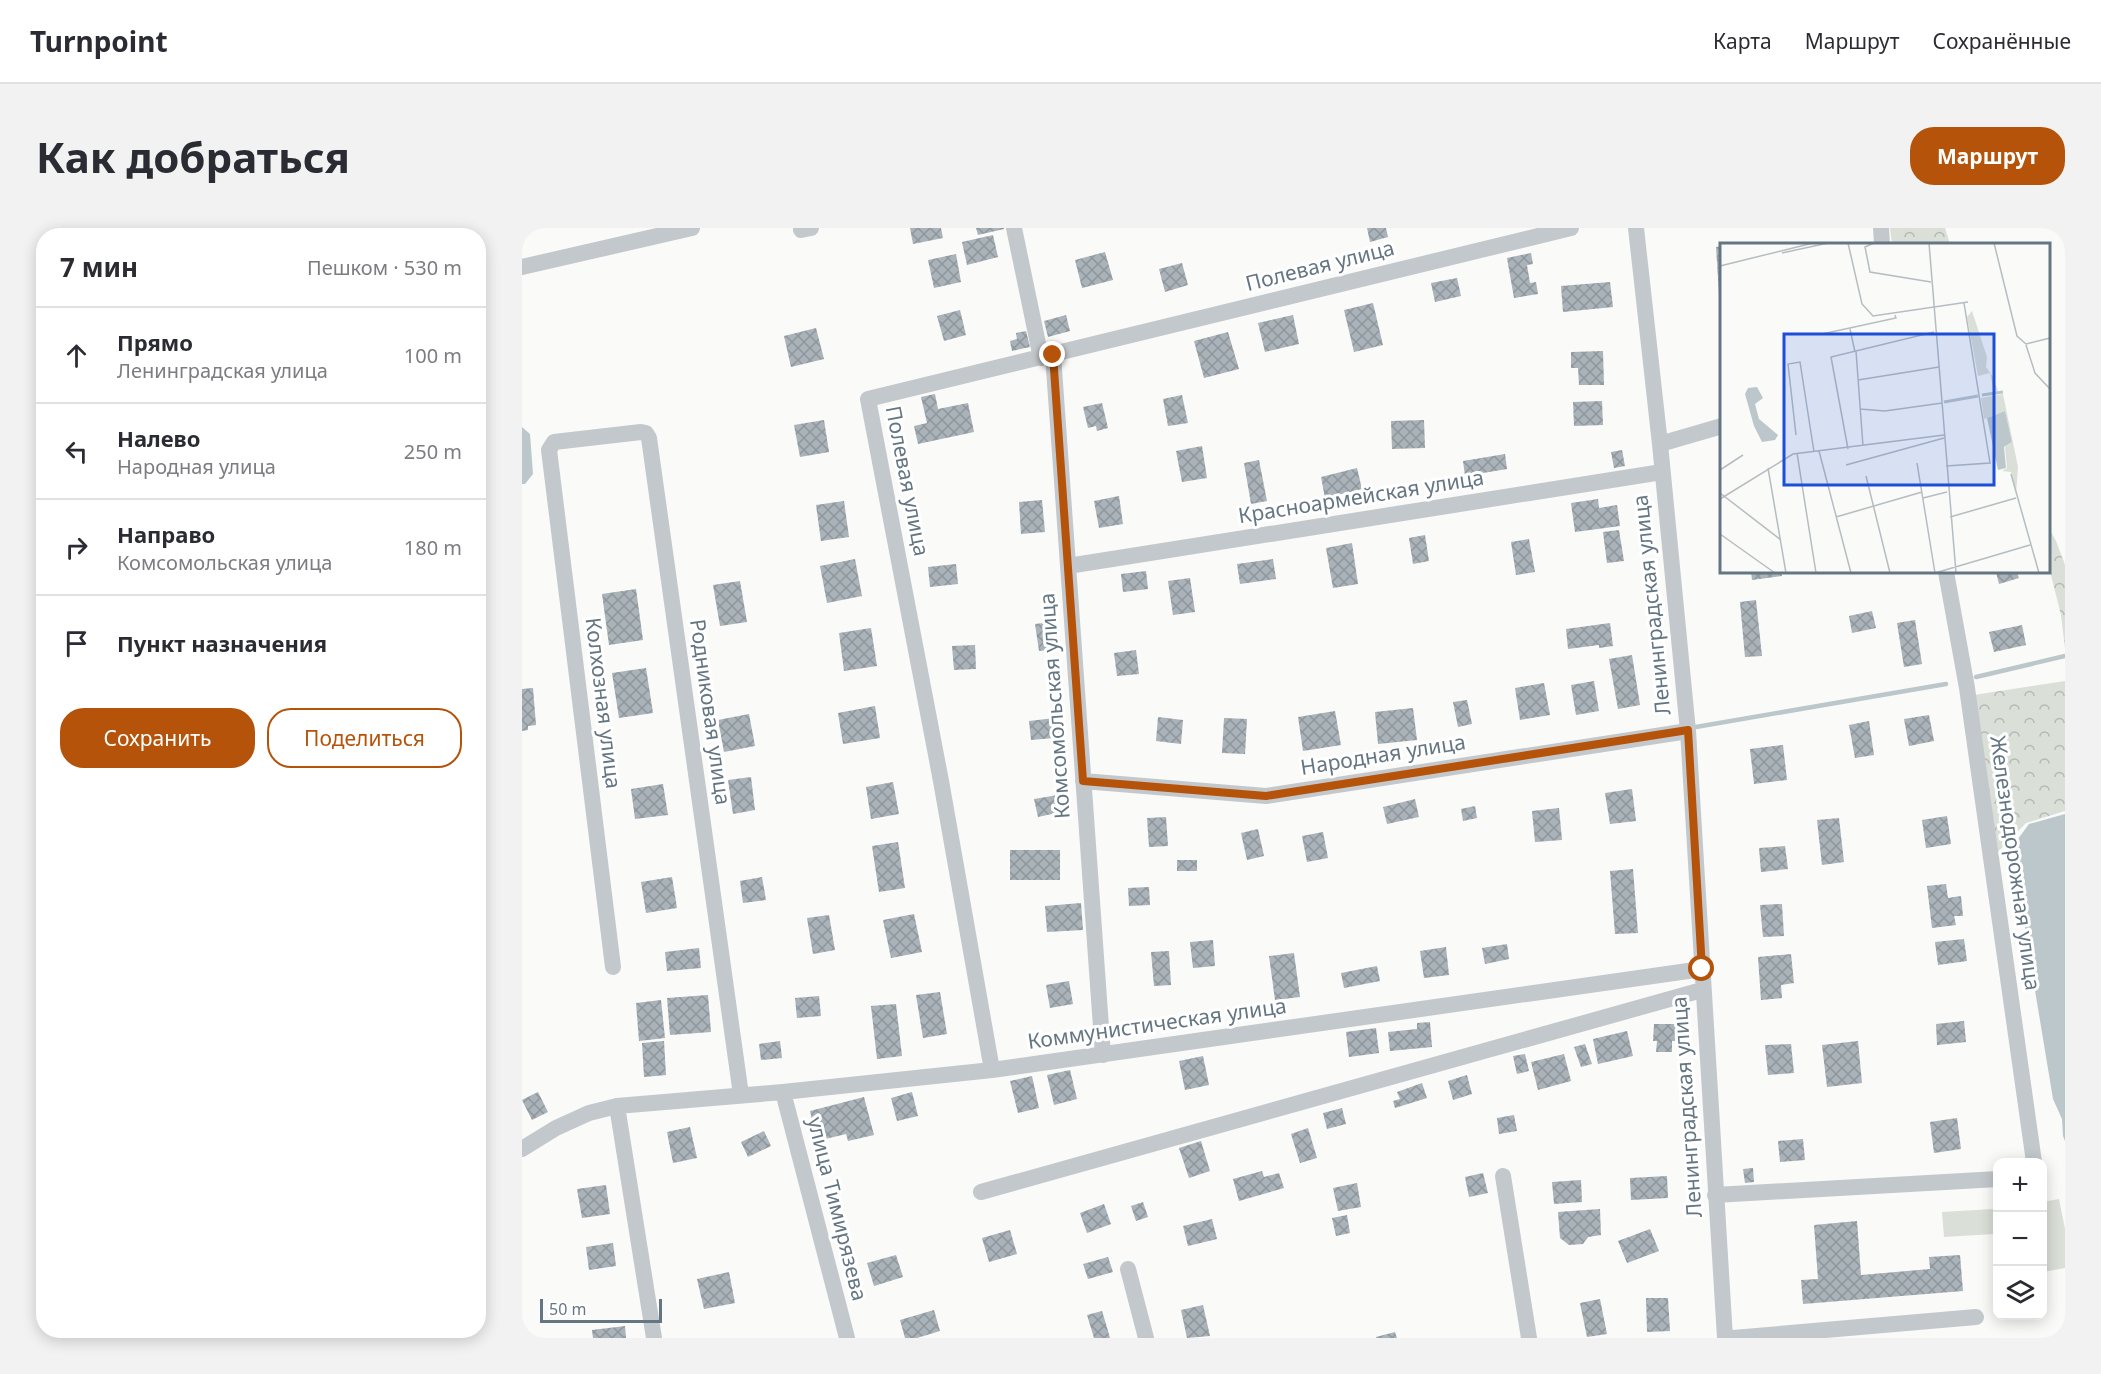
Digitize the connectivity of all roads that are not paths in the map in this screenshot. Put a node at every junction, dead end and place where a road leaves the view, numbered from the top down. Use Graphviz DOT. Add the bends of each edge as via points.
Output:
graph roads {
  1 [pos="692,228"];
  2 [pos="1014,228"];
  3 [pos="1571,228"];
  4 [pos="1636,228"];
  5 [pos="1881,228"];
  6 [pos="1882,243"];
  7 [pos="522,267"];
  8 [pos="1047,356"];
  9 [pos="1720,427"];
  10 [pos="1660,444"];
  11 [pos="551,445"];
  12 [pos="1662,472"];
  13 [pos="1068,566"];
  14 [pos="1946,573"];
  15 [pos="1688,730"];
  16 [pos="1083,781"];
  17 [pos="614,967"];
  18 [pos="1702,969"];
  19 [pos="1702,990"];
  20 [pos="1103,1055"];
  21 [pos="992,1070"];
  22 [pos="783,1092"];
  23 [pos="741,1095"];
  24 [pos="617,1106"];
  25 [pos="522,1149"];
  26 [pos="2033,1158"];
  27 [pos="1503,1176"];
  28 [pos="1993,1179"];
  29 [pos="981,1192"];
  30 [pos="1715,1195"];
  31 [pos="1128,1269"];
  32 [pos="1976,1317"];
  33 [pos="654,1338"];
  34 [pos="847,1338"];
  35 [pos="1146,1338"];
  36 [pos="1529,1338"];
  37 [pos="1725,1338"];
  38 [pos="1733,1338"];
  1 -- 7 [label="street"];
  2 -- 8 [label="street, Комсомольская улица"];
  3 -- 8 [label="street, Полевая улица"];
  4 -- 10 [label="street, Ленинградская улица"];
  5 -- 6 [label="street"];
  8 -- 13 [label="street, Комсомольская улица"];
  8 -- 21 [label="street, Полевая улица" via="868,399"];
  9 -- 10 [label="street"];
  10 -- 12 [label="street, Ленинградская улица"];
  11 -- 17 [label="street, Колхозная улица"];
  11 -- 23 [label="street, Родниковая улица" via="641,432 649,438"];
  12 -- 13 [label="street, Красноармейская улица"];
  12 -- 15 [label="street, Ленинградская улица"];
  13 -- 16 [label="street, Комсомольская улица"];
  14 -- 26 [label="street, Железнодорожная улица" via="1967,688"];
  15 -- 16 [label="street, Народная улица" via="1266,796"];
  15 -- 18 [label="street, Ленинградская улица"];
  16 -- 20 [label="street, Комсомольская улица"];
  18 -- 19 [label="street, Ленинградская улица"];
  18 -- 20 [label="street, Коммунистическая улица"];
  19 -- 29 [label="street"];
  19 -- 30 [label="street, Ленинградская улица"];
  20 -- 21 [label="street, Коммунистическая улица"];
  21 -- 22 [label="street, Коммунистическая улица"];
  22 -- 23 [label="street, Коммунистическая улица"];
  22 -- 34 [label="street, улица Тимирязева"];
  23 -- 24 [label="street, Коммунистическая улица"];
  24 -- 25 [label="street, Коммунистическая улица" via="589,1113"];
  24 -- 33 [label="street"];
  27 -- 36 [label="street"];
  28 -- 30 [label="street"];
  30 -- 37 [label="street, Ленинградская улица"];
  31 -- 35 [label="street"];
  32 -- 38 [label="street"];
}
